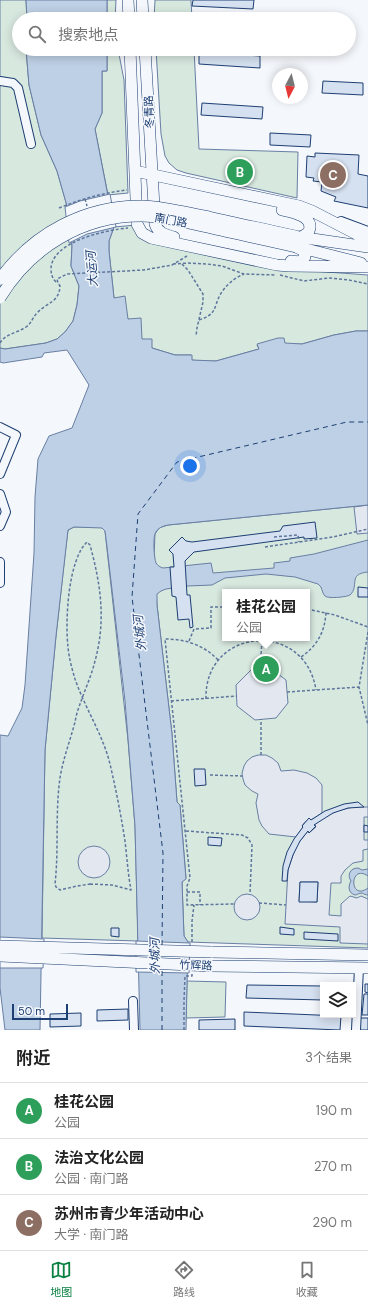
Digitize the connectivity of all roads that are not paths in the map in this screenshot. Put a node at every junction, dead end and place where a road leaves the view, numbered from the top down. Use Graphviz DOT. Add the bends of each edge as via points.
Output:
graph roads {
  1 [pos="128,0"];
  2 [pos="142,0"];
  3 [pos="129,12"];
  4 [pos="143,12"];
  5 [pos="130,56"];
  6 [pos="145,56"];
  7 [pos="0,81"];
  8 [pos="32,144"];
  9 [pos="152,178"];
  10 [pos="135,180"];
  11 [pos="312,211"];
  12 [pos="368,231"];
  13 [pos="368,240"];
  14 [pos="297,242"];
  15 [pos="368,247"];
  16 [pos="368,266"];
  17 [pos="0,279"];
  18 [pos="0,298"];
  19 [pos="0,427"];
  20 [pos="0,474"];
  21 [pos="0,494"];
  22 [pos="0,526"];
  23 [pos="0,562"];
  24 [pos="0,583"];
  25 [pos="0,946"];
  26 [pos="368,955"];
  27 [pos="0,956"];
  28 [pos="364,968"];
  29 [pos="133,1001"];
  30 [pos="134,1030"];
  31 [pos="356,1030"];
  1 -- 3 [label="main road"];
  2 -- 4 [label="main road"];
  5 -- 10 [label="main road, 冬青路"];
  6 -- 9 [label="main road, 冬青路"];
  7 -- 8 [label="street" via="13,83 18,88"];
  9 -- 10 [label="main road"];
  9 -- 11 [label="main road" via="299,206"];
  9 -- 14 [label="main road" via="298,214 307,220 310,226 307,234"];
  9 -- 14 [label="main road, 冬青路" via="155,224 165,235 299,262 304,259 305,254"];
  10 -- 16 [label="main road, 冬青路" via="138,228 151,238 277,265"];
  11 -- 12 [label="street"];
  11 -- 13 [label="main road"];
  14 -- 15 [label="main road, 南门路"];
  14 -- 16 [label="main road, 南门路"];
  14 -- 17 [label="main road, 南门路, bridge" via="166,208 111,208 78,217 48,232 22,253"];
  14 -- 18 [label="main road, 南门路, bridge" via="164,218 141,216 107,219 74,230 45,247 20,270"];
  19 -- 20 [label="street" via="16,435"];
  21 -- 22 [label="street" via="6,512"];
  23 -- 24 [label="street"];
  25 -- 26 [label="main road, 竹辉路, bridge"];
  27 -- 28 [label="main road, 竹辉路, bridge" via="211,966"];
  28 -- 31 [label="street"];
  29 -- 30 [label="street"];
}
